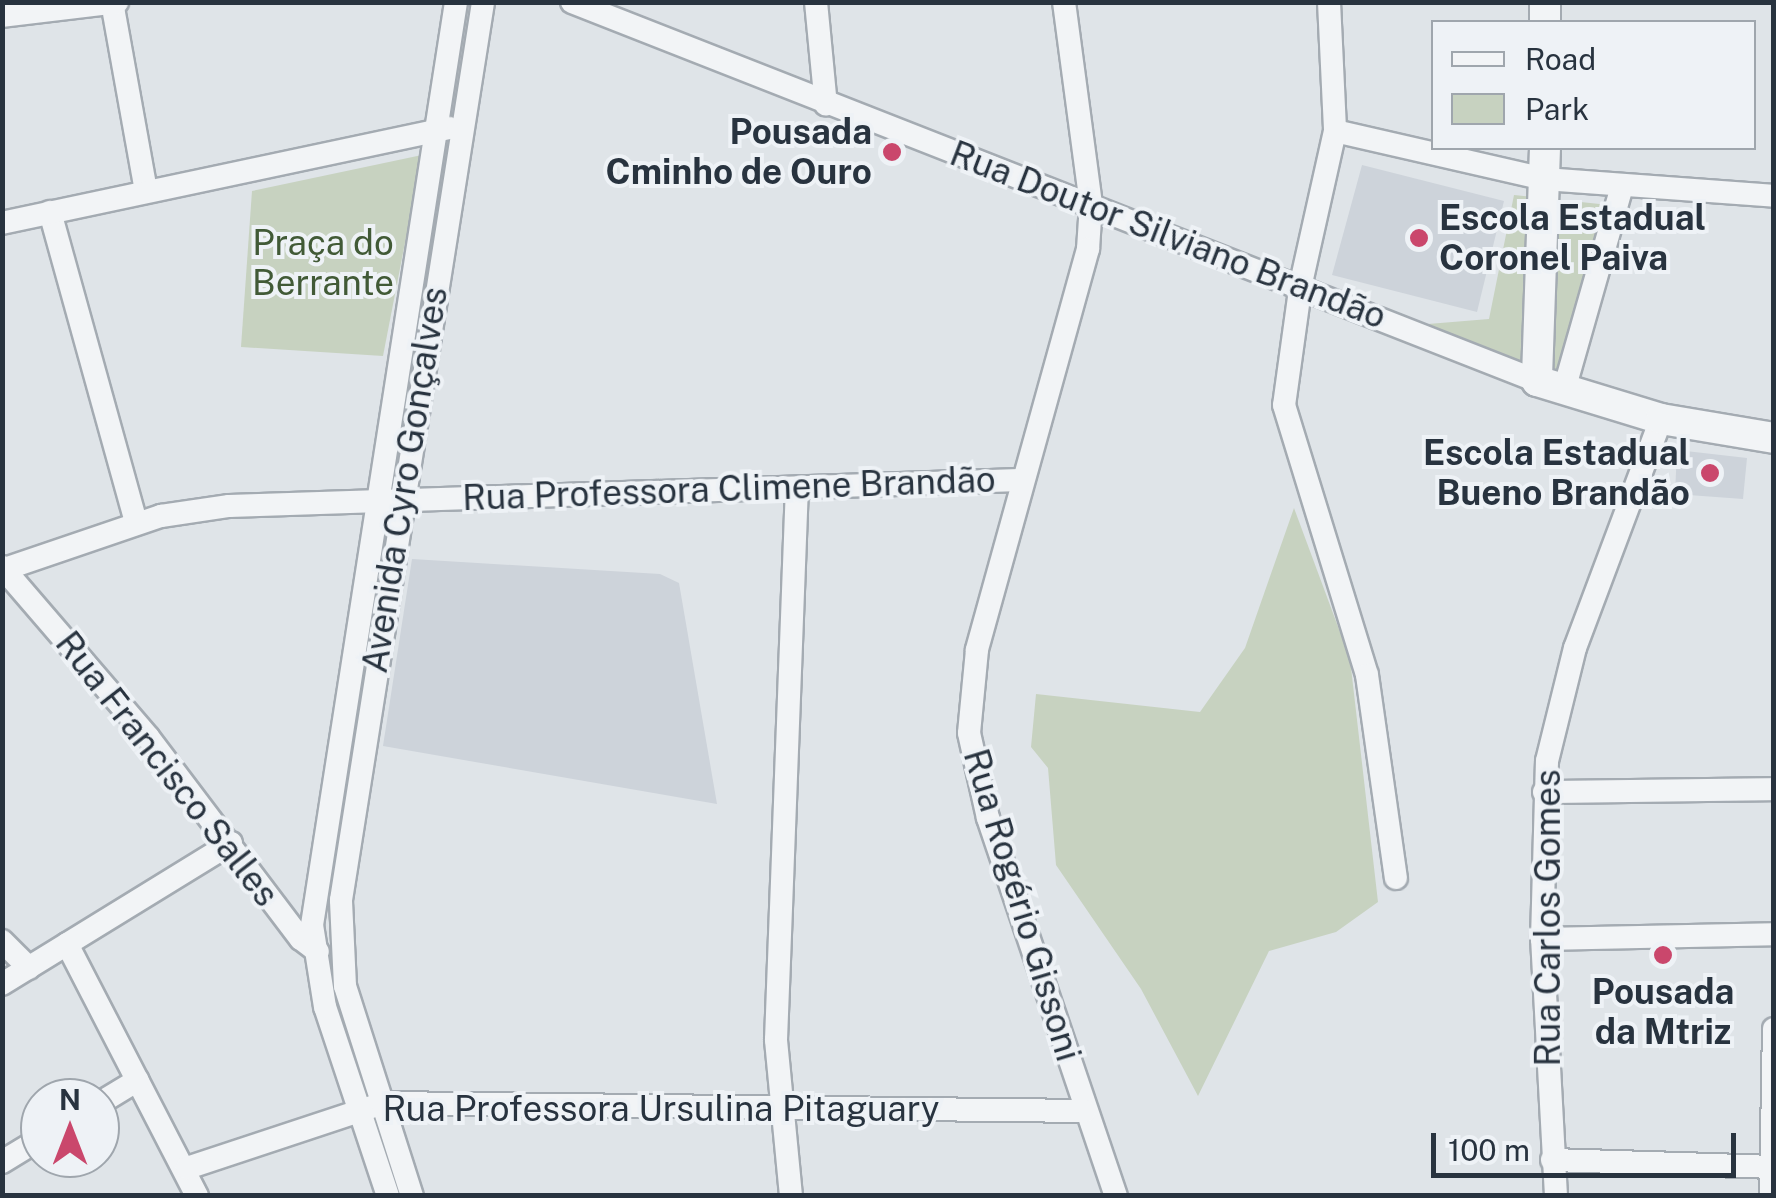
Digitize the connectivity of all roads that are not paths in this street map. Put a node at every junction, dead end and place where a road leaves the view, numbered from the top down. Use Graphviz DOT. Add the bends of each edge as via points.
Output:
graph roads {
  1 [pos="456,2"];
  2 [pos="484,2"];
  3 [pos="572,2"];
  4 [pos="816,2"];
  5 [pos="1064,2"];
  6 [pos="1328,2"];
  7 [pos="114,3"];
  8 [pos="2,16"];
  9 [pos="826,105"];
  10 [pos="465,124"];
  11 [pos="437,130"];
  12 [pos="1336,131"];
  13 [pos="1545,150"];
  14 [pos="1545,179"];
  15 [pos="1622,186"];
  16 [pos="146,192"];
  17 [pos="1774,196"];
  18 [pos="1091,204"];
  19 [pos="50,212"];
  20 [pos="2,223"];
  21 [pos="1300,283"];
  22 [pos="1550,385"];
  23 [pos="1661,419"];
  24 [pos="1774,438"];
  25 [pos="1020,480"];
  26 [pos="797,487"];
  27 [pos="390,498"];
  28 [pos="136,523"];
  29 [pos="3,569"];
  30 [pos="359,696"];
  31 [pos="1774,789"];
  32 [pos="1544,792"];
  33 [pos="231,843"];
  34 [pos="1396,878"];
  35 [pos="1774,934"];
  36 [pos="1542,939"];
  37 [pos="2,941"];
  38 [pos="67,944"];
  39 [pos="313,950"];
  40 [pos="341,958"];
  41 [pos="29,968"];
  42 [pos="2,984"];
  43 [pos="1774,1029"];
  44 [pos="138,1080"];
  45 [pos="120,1091"];
  46 [pos="371,1106"];
  47 [pos="1085,1110"];
  48 [pos="779,1112"];
  49 [pos="1552,1160"];
  50 [pos="1772,1167"];
  51 [pos="187,1168"];
  52 [pos="197,1196"];
  53 [pos="388,1196"];
  54 [pos="412,1196"];
  55 [pos="790,1196"];
  56 [pos="1116,1196"];
  57 [pos="1556,1196"];
  58 [pos="1771,1196"];
  1 -- 11 [label="street, Avenida Cyro Gonçalves"];
  2 -- 10 [label="street, Avenida Cyro Gonçalves"];
  3 -- 9 [label="street, Rua Doutor Silviano Brandão"];
  4 -- 9 [label="street"];
  5 -- 18 [label="street, Rua Rogério Gissoni"];
  6 -- 12 [label="street"];
  7 -- 8 [label="street"];
  7 -- 16 [label="street"];
  9 -- 18 [label="street, Rua Doutor Silviano Brandão"];
  10 -- 11 [label="street"];
  10 -- 27 [label="street, Avenida Cyro Gonçalves"];
  11 -- 16 [label="street"];
  11 -- 27 [label="street, Avenida Cyro Gonçalves"];
  12 -- 14 [label="street"];
  12 -- 21 [label="street"];
  13 -- 14 [label="street"];
  14 -- 15 [label="street"];
  14 -- 22 [label="street"];
  15 -- 17 [label="street"];
  15 -- 22 [label="street"];
  16 -- 19 [label="street"];
  18 -- 21 [label="street, Rua Doutor Silviano Brandão"];
  18 -- 25 [label="street, Rua Rogério Gissoni" via="1083,275"];
  19 -- 20 [label="street"];
  19 -- 28 [label="street"];
  21 -- 22 [label="street, Rua Doutor Silviano Brandão"];
  21 -- 34 [label="street" via="1284,405 1366,675"];
  22 -- 23 [label="street, Rua Doutor Silviano Brandão"];
  23 -- 24 [label="street, Rua Doutor Silviano Brandão"];
  23 -- 32 [label="street, Rua Carlos Gomes" via="1575,648 1552,729"];
  25 -- 26 [label="street, Rua Professora Climene Brandão"];
  25 -- 47 [label="street, Rua Rogério Gissoni" via="977,650 969,733 988,818"];
  26 -- 27 [label="street, Rua Professora Climene Brandão"];
  26 -- 48 [label="street" via="776,1040"];
  27 -- 28 [label="street, Rua Professora Climene Brandão" via="190,510"];
  27 -- 30 [label="street, Avenida Cyro Gonçalves"];
  28 -- 29 [label="street, Rua Professora Climene Brandão"];
  29 -- 33 [label="street, Rua Francisco Salles"];
  30 -- 39 [label="street, Avenida Cyro Gonçalves" via="321,843"];
  30 -- 40 [label="street, Avenida Cyro Gonçalves"];
  31 -- 32 [label="street"];
  32 -- 36 [label="street, Rua Carlos Gomes"];
  33 -- 38 [label="street"];
  33 -- 39 [label="street, Rua Francisco Salles"];
  35 -- 36 [label="street"];
  36 -- 49 [label="street, Rua Carlos Gomes"];
  37 -- 41 [label="street"];
  38 -- 41 [label="street"];
  38 -- 44 [label="street"];
  39 -- 40 [label="street"];
  39 -- 46 [label="street"];
  40 -- 46 [label="street, Avenida Cyro Gonçalves"];
  41 -- 42 [label="street"];
  43 -- 50 [label="street"];
  44 -- 45 [label="street"];
  44 -- 51 [label="street"];
  46 -- 48 [label="street, Rua Professora Ursulina Pitaguary"];
  46 -- 51 [label="street, Rua Professora Ursulina Pitaguary"];
  46 -- 53 [label="street"];
  46 -- 54 [label="street"];
  47 -- 48 [label="street, Rua Professora Ursulina Pitaguary"];
  47 -- 56 [label="street, Rua Rogério Gissoni"];
  48 -- 55 [label="street"];
  49 -- 50 [label="street"];
  49 -- 57 [label="street, Rua Carlos Gomes"];
  50 -- 58 [label="street"];
  51 -- 52 [label="street"];
}
